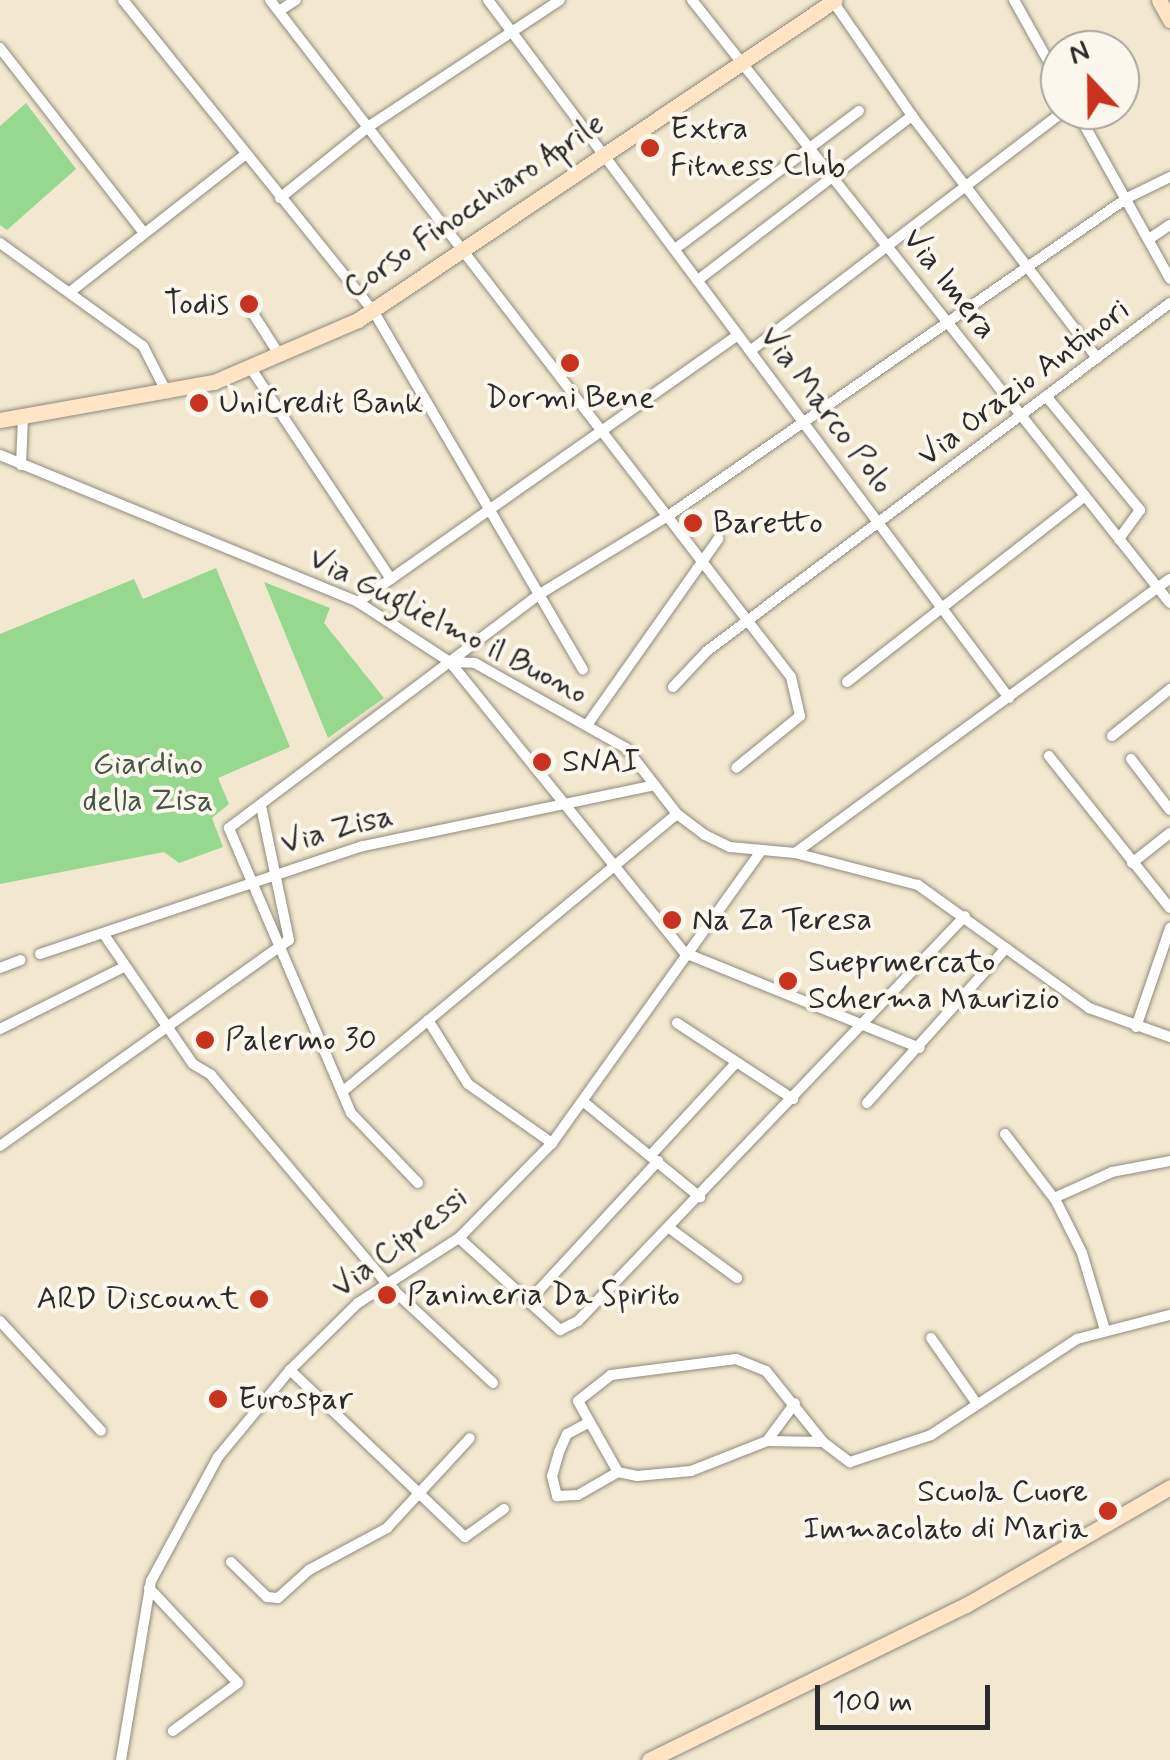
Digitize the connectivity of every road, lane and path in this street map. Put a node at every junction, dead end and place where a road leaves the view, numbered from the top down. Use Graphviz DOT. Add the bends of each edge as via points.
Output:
graph roads {
  1 [pos="124,0"];
  2 [pos="270,0"];
  3 [pos="296,0"];
  4 [pos="488,0"];
  5 [pos="560,0"];
  6 [pos="692,0"];
  7 [pos="833,0"];
  8 [pos="1014,0"];
  9 [pos="1160,0"];
  10 [pos="279,11"];
  11 [pos="1170,20"];
  12 [pos="512,32"];
  13 [pos="1040,46"];
  14 [pos="0,48"];
  15 [pos="740,61"];
  16 [pos="859,111"];
  17 [pos="912,116"];
  18 [pos="368,126"];
  19 [pos="1040,130"];
  20 [pos="1088,130"];
  21 [pos="809,148"];
  22 [pos="602,152"];
  23 [pos="246,154"];
  24 [pos="1170,176"];
  25 [pos="832,177"];
  26 [pos="967,186"];
  27 [pos="280,198"];
  28 [pos="1127,198"];
  29 [pos="1170,225"];
  30 [pos="142,232"];
  31 [pos="1149,239"];
  32 [pos="0,242"];
  33 [pos="888,247"];
  34 [pos="675,250"];
  35 [pos="465,252"];
  36 [pos="1027,265"];
  37 [pos="1170,279"];
  38 [pos="698,280"];
  39 [pos="70,292"];
  40 [pos="1170,303"];
  41 [pos="250,309"];
  42 [pos="374,312"];
  43 [pos="948,322"];
  44 [pos="738,335"];
  45 [pos="750,351"];
  46 [pos="281,356"];
  47 [pos="1097,358"];
  48 [pos="252,370"];
  49 [pos="168,393"];
  50 [pos="1046,396"];
  51 [pos="1021,415"];
  52 [pos="23,417"];
  53 [pos="0,420"];
  54 [pos="805,421"];
  55 [pos="600,428"];
  56 [pos="0,455"];
  57 [pos="20,465"];
  58 [pos="1085,496"];
  59 [pos="488,509"];
  60 [pos="668,516"];
  61 [pos="880,524"];
  62 [pos="718,539"];
  63 [pos="1119,539"];
  64 [pos="702,558"];
  65 [pos="391,579"];
  66 [pos="1170,580"];
  67 [pos="1158,588"];
  68 [pos="540,594"];
  69 [pos="358,602"];
  70 [pos="1170,603"];
  71 [pos="944,608"];
  72 [pos="750,621"];
  73 [pos="450,662"];
  74 [pos="583,669"];
  75 [pos="847,682"];
  76 [pos="672,687"];
  77 [pos="1170,690"];
  78 [pos="1009,698"];
  79 [pos="587,725"];
  80 [pos="1112,736"];
  81 [pos="1049,756"];
  82 [pos="1131,759"];
  83 [pos="736,768"];
  84 [pos="656,785"];
  85 [pos="558,802"];
  86 [pos="261,806"];
  87 [pos="1170,810"];
  88 [pos="677,814"];
  89 [pos="1170,833"];
  90 [pos="760,852"];
  91 [pos="795,853"];
  92 [pos="1132,863"];
  93 [pos="612,868"];
  94 [pos="274,872"];
  95 [pos="248,883"];
  96 [pos="1170,908"];
  97 [pos="964,916"];
  98 [pos="1170,928"];
  99 [pos="105,936"];
  100 [pos="280,947"];
  101 [pos="1006,948"];
  102 [pos="685,953"];
  103 [pos="40,954"];
  104 [pos="21,960"];
  105 [pos="0,968"];
  106 [pos="122,968"];
  107 [pos="428,1020"];
  108 [pos="677,1024"];
  109 [pos="862,1024"];
  110 [pos="1136,1027"];
  111 [pos="163,1028"];
  112 [pos="0,1030"];
  113 [pos="1170,1036"];
  114 [pos="920,1048"];
  115 [pos="735,1064"];
  116 [pos="342,1092"];
  117 [pos="793,1099"];
  118 [pos="585,1102"];
  119 [pos="867,1103"];
  120 [pos="1004,1134"];
  121 [pos="552,1143"];
  122 [pos="0,1146"];
  123 [pos="654,1158"];
  124 [pos="1170,1161"];
  125 [pos="418,1183"];
  126 [pos="700,1197"];
  127 [pos="1054,1198"];
  128 [pos="672,1230"];
  129 [pos="460,1238"];
  130 [pos="737,1278"];
  131 [pos="387,1284"];
  132 [pos="528,1302"];
  133 [pos="1170,1315"];
  134 [pos="0,1321"];
  135 [pos="1105,1330"];
  136 [pos="931,1338"];
  137 [pos="290,1370"];
  138 [pos="493,1383"];
  139 [pos="975,1400"];
  140 [pos="795,1404"];
  141 [pos="586,1424"];
  142 [pos="100,1431"];
  143 [pos="470,1438"];
  144 [pos="767,1441"];
  145 [pos="823,1442"];
  146 [pos="618,1472"];
  147 [pos="1170,1487"];
  148 [pos="418,1496"];
  149 [pos="504,1509"];
  150 [pos="231,1562"];
  151 [pos="149,1588"];
  152 [pos="172,1731"];
  153 [pos="121,1760"];
  154 [pos="649,1760"];
  1 -- 23 [label="street"];
  2 -- 10 [label="street"];
  3 -- 10 [label="street"];
  4 -- 12 [label="street, Via Marco Polo"];
  5 -- 12 [label="street"];
  6 -- 15 [label="street, Via Imera"];
  7 -- 15 [label="street, Corso Finocchiaro Aprile"];
  7 -- 17 [label="street"];
  8 -- 13 [label="street"];
  9 -- 11 [label="street"];
  10 -- 18 [label="street"];
  12 -- 18 [label="street"];
  12 -- 22 [label="street, Via Marco Polo"];
  14 -- 30 [label="street"];
  15 -- 21 [label="street, Via Imera"];
  15 -- 22 [label="street, Corso Finocchiaro Aprile"];
  16 -- 21 [label="street"];
  17 -- 25 [label="street"];
  17 -- 26 [label="street"];
  18 -- 27 [label="street"];
  18 -- 35 [label="street"];
  19 -- 26 [label="street"];
  20 -- 28 [label="street"];
  21 -- 25 [label="street, Via Imera"];
  21 -- 34 [label="street"];
  22 -- 34 [label="street, Via Marco Polo"];
  22 -- 35 [label="street, Corso Finocchiaro Aprile"];
  23 -- 27 [label="street"];
  23 -- 30 [label="street"];
  24 -- 28 [label="street"];
  25 -- 33 [label="street, Via Imera"];
  25 -- 38 [label="street"];
  26 -- 33 [label="street"];
  26 -- 36 [label="street"];
  27 -- 42 [label="street"];
  28 -- 31 [label="street"];
  28 -- 36 [label="street"];
  29 -- 31 [label="street"];
  30 -- 39 [label="street"];
  31 -- 37 [label="street"];
  32 -- 39 [label="street"];
  33 -- 43 [label="street, Via Imera"];
  33 -- 45 [label="street"];
  34 -- 38 [label="street, Via Marco Polo"];
  35 -- 42 [label="street, Corso Finocchiaro Aprile"];
  35 -- 55 [label="street"];
  36 -- 43 [label="street"];
  36 -- 47 [label="street"];
  38 -- 44 [label="street, Via Marco Polo"];
  39 -- 49 [label="street" via="143,346"];
  40 -- 47 [label="street, Via Orazio Antinori"];
  41 -- 46 [label="street"];
  42 -- 46 [label="street, Corso Finocchiaro Aprile"];
  42 -- 59 [label="street"];
  43 -- 51 [label="street, Via Imera"];
  43 -- 54 [label="street"];
  44 -- 45 [label="street, Via Marco Polo"];
  44 -- 55 [label="street"];
  45 -- 54 [label="street, Via Marco Polo"];
  46 -- 48 [label="street, Corso Finocchiaro Aprile"];
  47 -- 50 [label="street, Via Orazio Antinori"];
  48 -- 49 [label="street, Corso Finocchiaro Aprile"];
  48 -- 65 [label="street"];
  49 -- 52 [label="street, Corso Finocchiaro Aprile"];
  50 -- 51 [label="street, Via Orazio Antinori"];
  50 -- 63 [label="street" via="1140,510"];
  51 -- 58 [label="street, Via Imera"];
  51 -- 61 [label="street, Via Orazio Antinori"];
  52 -- 53 [label="street, Corso Finocchiaro Aprile"];
  52 -- 57 [label="street"];
  54 -- 60 [label="street"];
  54 -- 61 [label="street, Via Marco Polo"];
  55 -- 59 [label="street"];
  55 -- 60 [label="street"];
  56 -- 57 [label="street, Via Guglielmo il Buono"];
  57 -- 69 [label="street, Via Guglielmo il Buono"];
  58 -- 63 [label="street, Via Imera"];
  58 -- 71 [label="street"];
  59 -- 65 [label="street"];
  59 -- 68 [label="street"];
  60 -- 64 [label="street"];
  60 -- 68 [label="street"];
  61 -- 71 [label="street, Via Marco Polo"];
  61 -- 72 [label="street, Via Orazio Antinori"];
  62 -- 64 [label="street"];
  63 -- 67 [label="street, Via Imera"];
  64 -- 72 [label="street"];
  64 -- 79 [label="street"];
  65 -- 69 [label="street"];
  66 -- 67 [label="street"];
  67 -- 70 [label="street, Via Imera"];
  67 -- 78 [label="street"];
  68 -- 73 [label="street"];
  68 -- 74 [label="street"];
  69 -- 73 [label="street, Via Guglielmo il Buono"];
  71 -- 75 [label="street"];
  71 -- 78 [label="street, Via Marco Polo"];
  72 -- 76 [label="street, Via Orazio Antinori"];
  72 -- 83 [label="street" via="791,677 802,711"];
  73 -- 79 [label="street, Via Guglielmo il Buono" via="475,663"];
  73 -- 85 [label="street"];
  73 -- 86 [label="street"];
  77 -- 80 [label="street"];
  78 -- 91 [label="street"];
  79 -- 84 [label="street, Via Guglielmo il Buono" via="626,748"];
  81 -- 92 [label="street"];
  82 -- 87 [label="street"];
  84 -- 85 [label="street, Via Zisa"];
  84 -- 88 [label="street, Via Guglielmo il Buono"];
  85 -- 93 [label="street"];
  85 -- 94 [label="street, Via Zisa"];
  86 -- 94 [label="street"];
  86 -- 95 [label="street" via="228,828"];
  88 -- 90 [label="street" via="730,847"];
  88 -- 93 [label="street"];
  89 -- 92 [label="street"];
  90 -- 91 [label="street"];
  90 -- 102 [label="street, Via Cipressi"];
  91 -- 97 [label="street" via="907,881"];
  92 -- 96 [label="street"];
  93 -- 102 [label="street"];
  93 -- 107 [label="street"];
  94 -- 95 [label="street, Via Zisa"];
  94 -- 100 [label="street" via="289,940"];
  95 -- 99 [label="street, Via Zisa"];
  95 -- 100 [label="street"];
  97 -- 101 [label="street"];
  97 -- 109 [label="street"];
  98 -- 110 [label="street"];
  99 -- 103 [label="street, Via Zisa"];
  99 -- 106 [label="street"];
  100 -- 111 [label="street"];
  100 -- 116 [label="street"];
  101 -- 110 [label="street" via="1089,1008"];
  101 -- 114 [label="street"];
  102 -- 109 [label="street"];
  102 -- 118 [label="street, Via Cipressi"];
  104 -- 105 [label="street"];
  106 -- 111 [label="street"];
  106 -- 112 [label="street"];
  107 -- 116 [label="street"];
  107 -- 121 [label="street" via="468,1084"];
  108 -- 115 [label="street"];
  109 -- 114 [label="street"];
  109 -- 117 [label="street"];
  110 -- 113 [label="street"];
  111 -- 122 [label="street"];
  111 -- 131 [label="street" via="211,1075"];
  114 -- 119 [label="street"];
  115 -- 117 [label="street"];
  115 -- 123 [label="street"];
  116 -- 125 [label="street" via="352,1113"];
  117 -- 126 [label="street"];
  118 -- 121 [label="street, Via Cipressi"];
  118 -- 123 [label="street"];
  120 -- 127 [label="street"];
  121 -- 129 [label="street, Via Cipressi"];
  123 -- 126 [label="street"];
  123 -- 132 [label="street"];
  124 -- 127 [label="street" via="1112,1172"];
  126 -- 128 [label="street"];
  127 -- 135 [label="street" via="1082,1253"];
  128 -- 130 [label="street"];
  128 -- 132 [label="street" via="578,1321 560,1330"];
  129 -- 131 [label="street, Via Cipressi"];
  129 -- 132 [label="street"];
  131 -- 137 [label="street, Via Cipressi" via="358,1303"];
  131 -- 138 [label="street"];
  133 -- 135 [label="street"];
  134 -- 142 [label="street"];
  135 -- 139 [label="street" via="1076,1339"];
  136 -- 139 [label="street"];
  137 -- 148 [label="street"];
  137 -- 151 [label="street, Via Cipressi" via="218,1458"];
  139 -- 145 [label="street" via="931,1434 880,1455 850,1462"];
  140 -- 141 [label="street" via="766,1371 736,1359 611,1376 578,1401"];
  140 -- 144 [label="street"];
  140 -- 145 [label="street"];
  141 -- 146 [label="street"];
  141 -- 146 [label="street" via="567,1434 559,1452 552,1476 557,1496 578,1495"];
  143 -- 148 [label="street"];
  144 -- 145 [label="street"];
  144 -- 146 [label="street" via="691,1470"];
  147 -- 154 [label="street" via="966,1605"];
  148 -- 149 [label="street" via="464,1537"];
  148 -- 150 [label="street" via="388,1528 309,1570 278,1598 268,1597"];
  151 -- 152 [label="street" via="238,1683"];
  151 -- 153 [label="street, Via Cipressi"];
}
